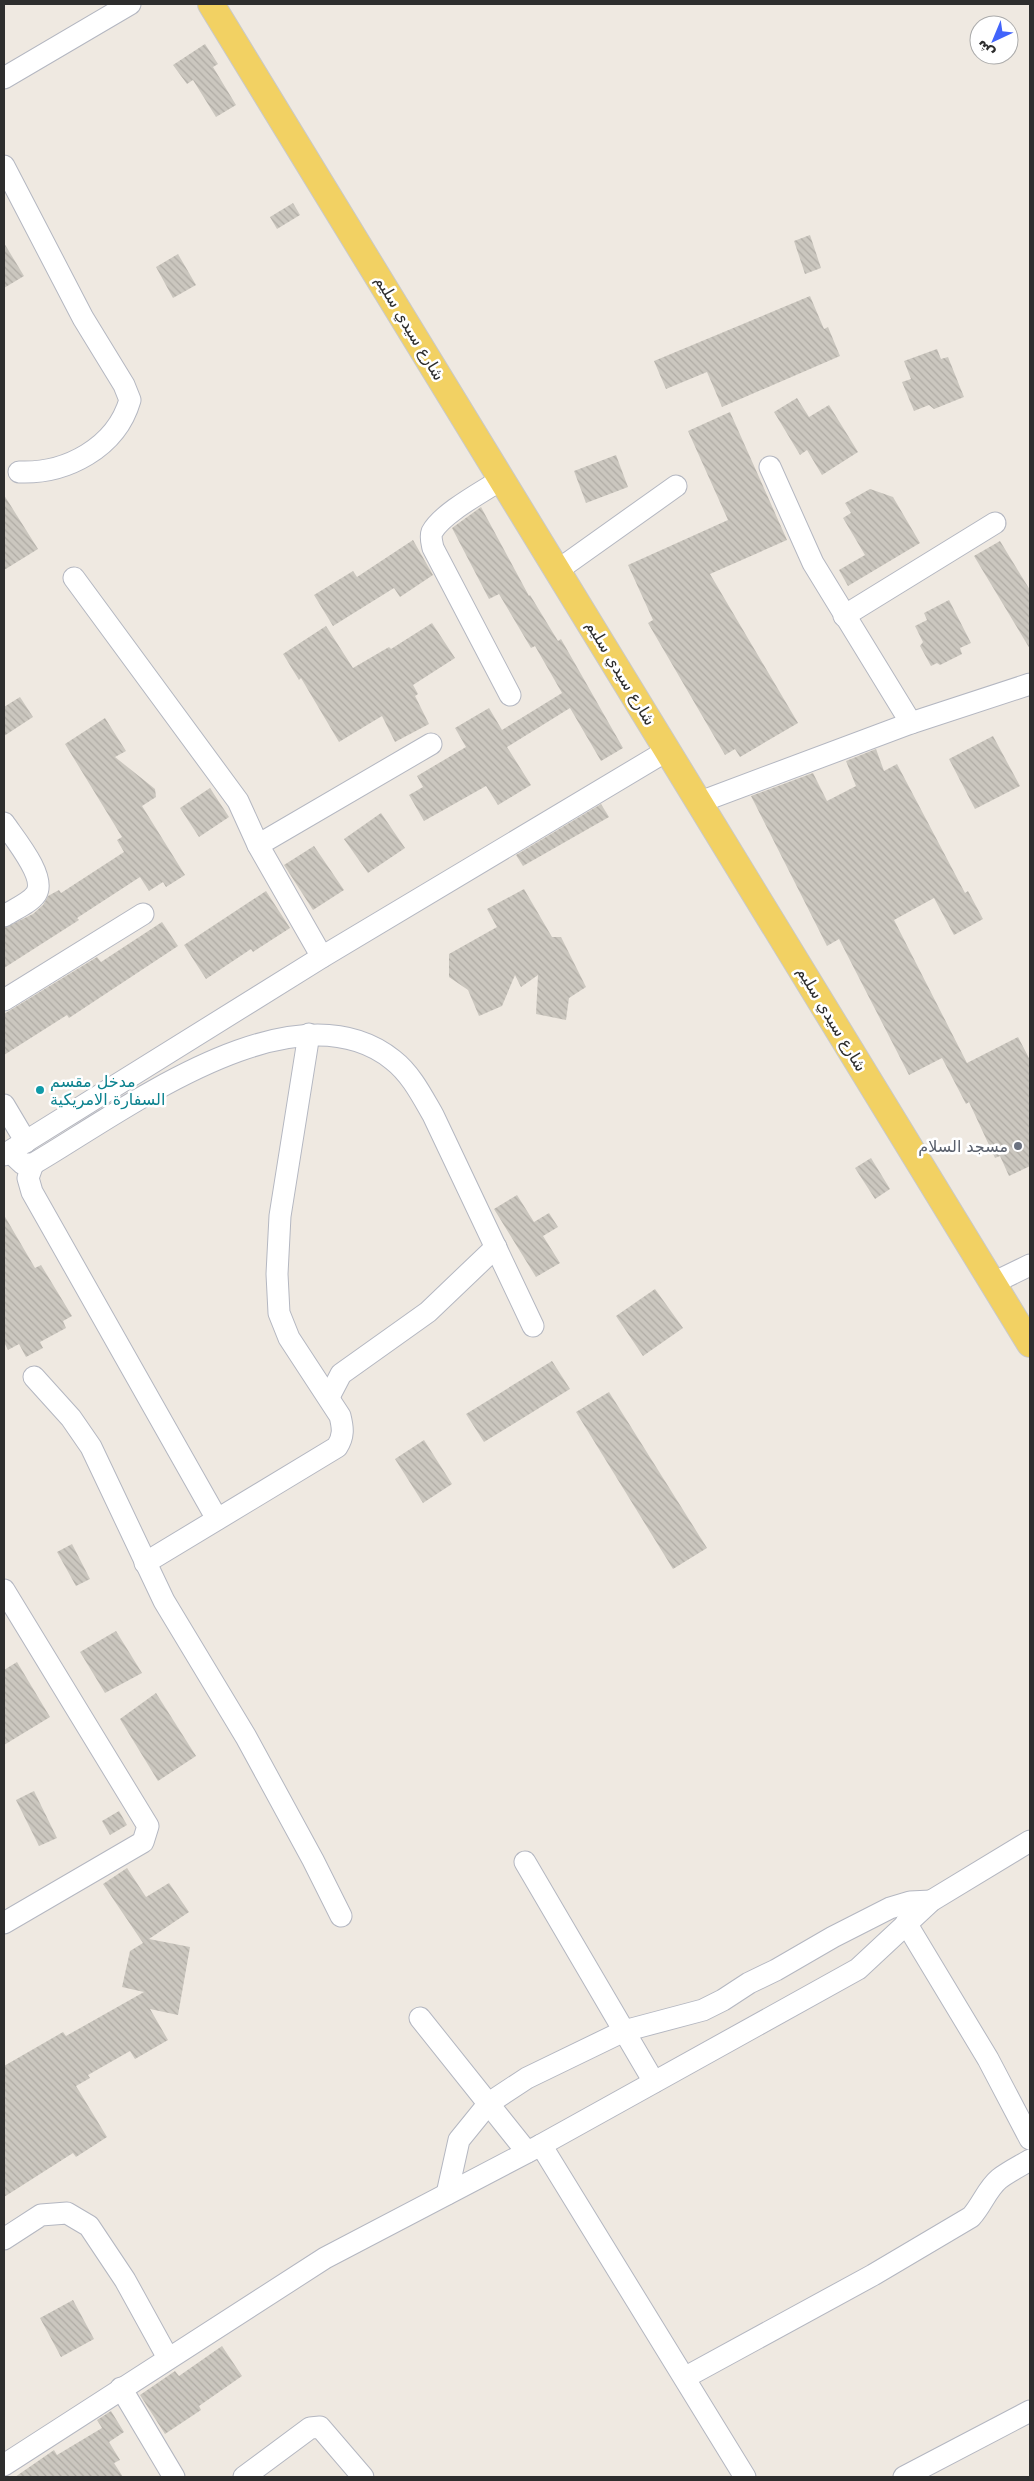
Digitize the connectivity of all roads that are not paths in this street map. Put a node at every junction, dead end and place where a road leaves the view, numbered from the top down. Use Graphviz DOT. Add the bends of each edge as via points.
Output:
graph roads {
  1 [pos="130,4"];
  2 [pos="211,4"];
  3 [pos="4,78"];
  4 [pos="4,166"];
  5 [pos="770,467"];
  6 [pos="19,472"];
  7 [pos="502,479"];
  8 [pos="676,486"];
  9 [pos="994,523"];
  10 [pos="558,570"];
  11 [pos="74,578"];
  12 [pos="844,616"];
  13 [pos="1030,684"];
  14 [pos="510,695"];
  15 [pos="911,723"];
  16 [pos="431,744"];
  17 [pos="668,750"];
  18 [pos="700,802"];
  19 [pos="4,823"];
  20 [pos="258,845"];
  21 [pos="143,914"];
  22 [pos="4,916"];
  23 [pos="322,957"];
  24 [pos="4,1000"];
  25 [pos="309,1034"];
  26 [pos="4,1105"];
  27 [pos="13,1149"];
  28 [pos="33,1164"];
  29 [pos="496,1247"];
  30 [pos="1030,1265"];
  31 [pos="993,1283"];
  32 [pos="533,1326"];
  33 [pos="1030,1344"];
  34 [pos="34,1377"];
  35 [pos="329,1397"];
  36 [pos="217,1519"];
  37 [pos="145,1563"];
  38 [pos="4,1590"];
  39 [pos="1030,1841"];
  40 [pos="525,1862"];
  41 [pos="931,1901"];
  42 [pos="341,1916"];
  43 [pos="4,1923"];
  44 [pos="906,1923"];
  45 [pos="420,2018"];
  46 [pos="624,2031"];
  47 [pos="654,2082"];
  48 [pos="488,2103"];
  49 [pos="1030,2139"];
  50 [pos="534,2149"];
  51 [pos="1030,2160"];
  52 [pos="447,2194"];
  53 [pos="4,2239"];
  54 [pos="168,2358"];
  55 [pos="686,2378"];
  56 [pos="121,2388"];
  57 [pos="1030,2411"];
  58 [pos="4,2465"];
  59 [pos="174,2477"];
  60 [pos="244,2477"];
  61 [pos="363,2477"];
  62 [pos="745,2477"];
  63 [pos="904,2477"];
  1 -- 3 [label="street"];
  2 -- 7 [label="main road, شارع سيدي سليم"];
  4 -- 6 [label="street" via="83,318 130,400 118,425 94,451 79,461 35,473"];
  5 -- 12 [label="street" via="813,563"];
  7 -- 10 [label="main road, شارع سيدي سليم"];
  7 -- 14 [label="street" via="448,516 431,533 431,539"];
  8 -- 10 [label="street"];
  9 -- 12 [label="street"];
  10 -- 17 [label="main road, شارع سيدي سليم"];
  11 -- 20 [label="street" via="238,801"];
  12 -- 15 [label="street"];
  13 -- 15 [label="street"];
  15 -- 18 [label="street"];
  16 -- 20 [label="street"];
  17 -- 18 [label="main road, شارع سيدي سليم"];
  17 -- 23 [label="street"];
  18 -- 31 [label="main road, شارع سيدي سليم"];
  19 -- 22 [label="street" via="38,875 40,886 35,896"];
  20 -- 23 [label="street"];
  21 -- 24 [label="street"];
  23 -- 27 [label="street"];
  25 -- 28 [label="street" via="280,1038 178,1076"];
  25 -- 29 [label="street" via="350,1038 369,1045 402,1068 433,1115"];
  25 -- 35 [label="street" via="280,1216 279,1313 289,1338"];
  26 -- 27 [label="street"];
  27 -- 28 [label="street" via="22,1164"];
  28 -- 36 [label="street" via="28,1178 32,1192"];
  29 -- 32 [label="street"];
  29 -- 35 [label="street" via="428,1312 341,1374"];
  30 -- 31 [label="street"];
  31 -- 33 [label="main road, شارع سيدي سليم"];
  34 -- 37 [label="street" via="71,1418 91,1447"];
  35 -- 36 [label="street" via="344,1428 336,1447"];
  36 -- 37 [label="street"];
  37 -- 42 [label="street" via="164,1601 246,1737"];
  38 -- 43 [label="street" via="148,1826 143,1842"];
  39 -- 41 [label="street"];
  40 -- 46 [label="street"];
  41 -- 44 [label="street"];
  41 -- 46 [label="street" via="910,1902 890,1908 703,2010"];
  44 -- 47 [label="street" via="858,1969"];
  44 -- 49 [label="street" via="988,2059"];
  45 -- 48 [label="street"];
  46 -- 47 [label="street"];
  46 -- 48 [label="street" via="527,2078"];
  47 -- 50 [label="street"];
  48 -- 50 [label="street"];
  48 -- 52 [label="street" via="458,2140"];
  50 -- 52 [label="street"];
  50 -- 55 [label="street"];
  51 -- 55 [label="street" via="999,2179 971,2217"];
  52 -- 54 [label="street" via="325,2258"];
  53 -- 54 [label="street" via="41,2215 68,2214 88,2226 125,2280"];
  54 -- 56 [label="street"];
  55 -- 62 [label="street"];
  56 -- 58 [label="street"];
  56 -- 59 [label="street"];
  57 -- 63 [label="street"];
  60 -- 61 [label="street" via="310,2428 320,2427"];
}
